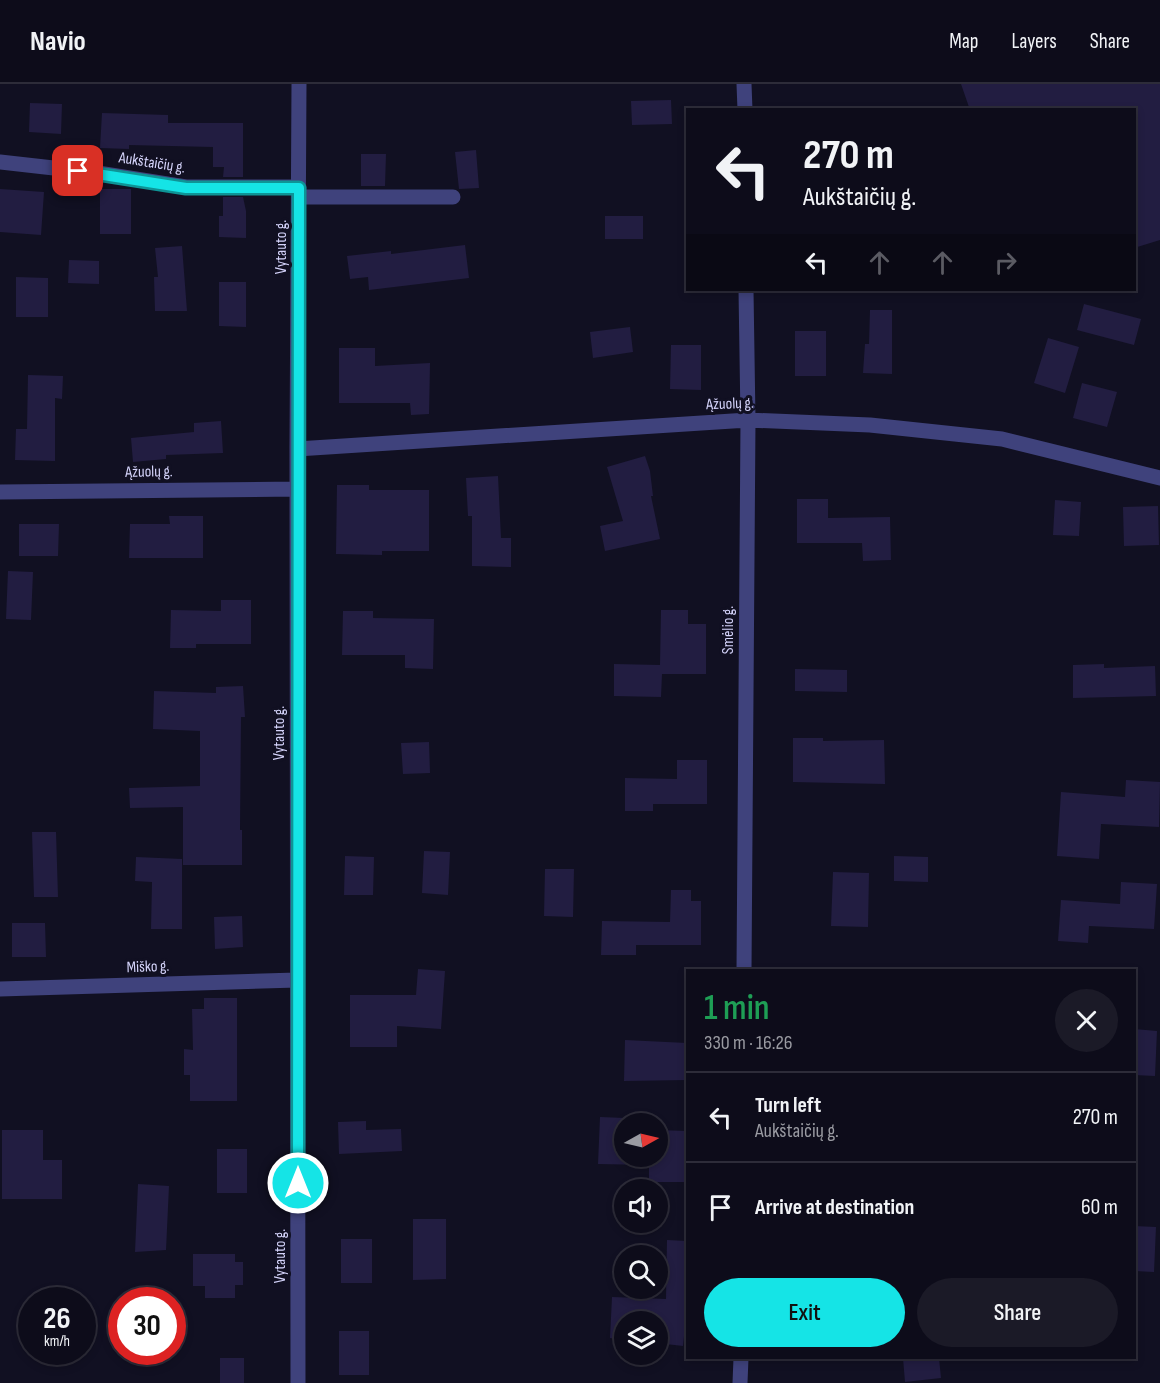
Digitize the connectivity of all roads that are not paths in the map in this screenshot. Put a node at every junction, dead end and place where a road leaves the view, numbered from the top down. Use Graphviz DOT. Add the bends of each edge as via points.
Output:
graph roads {
  1 [pos="299,84"];
  2 [pos="744,84"];
  3 [pos="745,108"];
  4 [pos="0,162"];
  5 [pos="299,192"];
  6 [pos="453,197"];
  7 [pos="746,291"];
  8 [pos="748,420"];
  9 [pos="297,449"];
  10 [pos="1160,478"];
  11 [pos="298,489"];
  12 [pos="0,492"];
  13 [pos="744,969"];
  14 [pos="297,980"];
  15 [pos="0,989"];
  16 [pos="741,1359"];
  17 [pos="298,1383"];
  18 [pos="740,1383"];
  1 -- 5 [label="street, Vytauto g."];
  2 -- 3 [label="street"];
  4 -- 5 [label="street, Aukštaičių g." via="186,188"];
  5 -- 6 [label="street, Aukštaičių g."];
  5 -- 9 [label="street, Vytauto g."];
  7 -- 8 [label="street, Smėlio g."];
  8 -- 9 [label="street, Ąžuolų g."];
  8 -- 10 [label="street, Ąžuolų g." via="870,425 1002,439"];
  8 -- 13 [label="street, Smėlio g."];
  9 -- 11 [label="street, Vytauto g."];
  11 -- 12 [label="street, Ąžuolų g."];
  11 -- 14 [label="street, Vytauto g."];
  14 -- 15 [label="street, Miško g."];
  14 -- 17 [label="street, Vytauto g."];
  16 -- 18 [label="street"];
}
